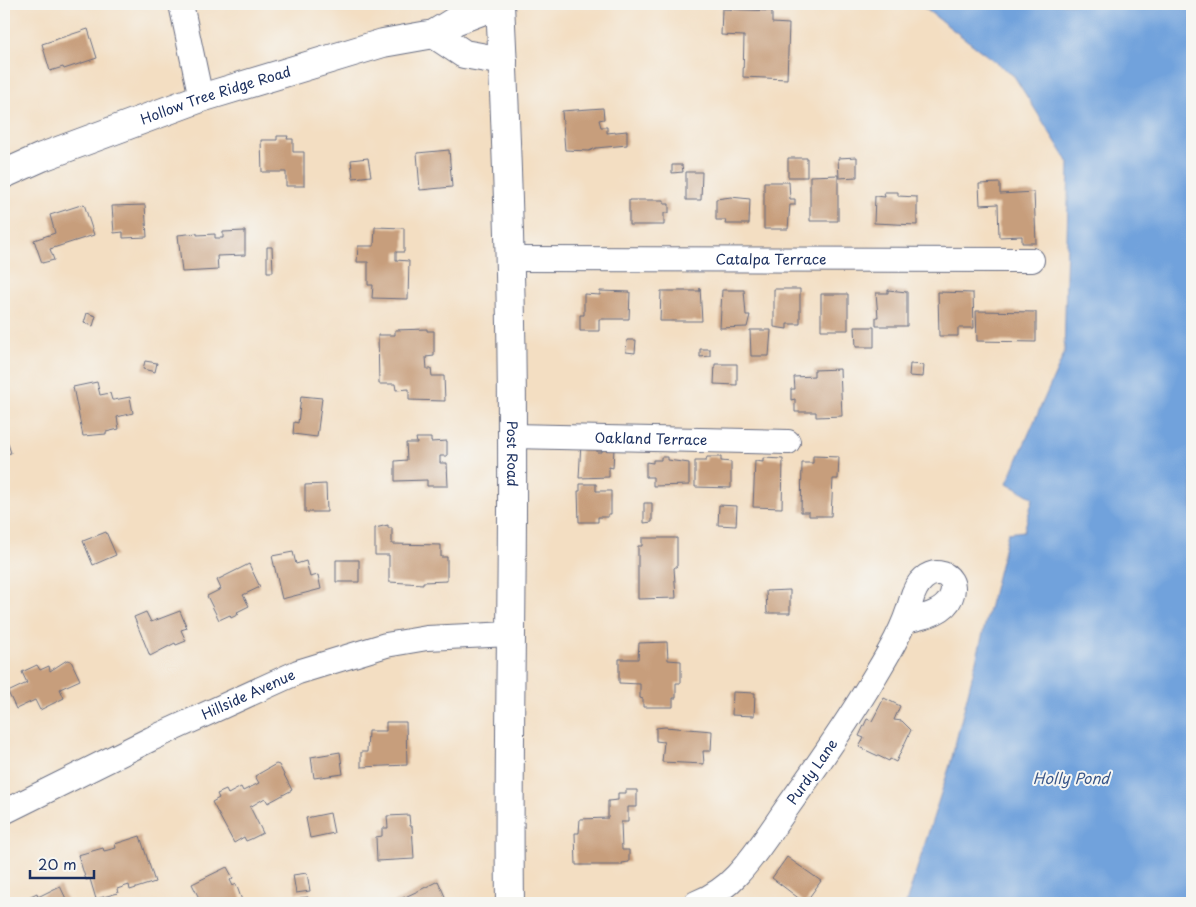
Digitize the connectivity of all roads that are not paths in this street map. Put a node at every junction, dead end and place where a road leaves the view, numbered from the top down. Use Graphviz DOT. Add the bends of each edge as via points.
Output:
graph roads {
  1 [pos="181,4"];
  2 [pos="500,4"];
  3 [pos="434,34"];
  4 [pos="502,61"];
  5 [pos="201,98"];
  6 [pos="4,174"];
  7 [pos="510,259"];
  8 [pos="1032,260"];
  9 [pos="512,436"];
  10 [pos="788,442"];
  11 [pos="906,621"];
  12 [pos="510,634"];
  13 [pos="4,812"];
  14 [pos="510,903"];
  15 [pos="696,903"];
  1 -- 5 [label="street"];
  2 -- 3 [label="main road, Hollow Tree Ridge Road" via="455,21"];
  2 -- 4 [label="main road, Post Road"];
  3 -- 4 [label="main road" via="464,54"];
  3 -- 5 [label="main road, Hollow Tree Ridge Road" via="384,42"];
  4 -- 7 [label="main road, Post Road"];
  5 -- 6 [label="main road, Hollow Tree Ridge Road"];
  7 -- 8 [label="street, Catalpa Terrace"];
  7 -- 9 [label="main road, Post Road"];
  9 -- 10 [label="street, Oakland Terrace"];
  9 -- 12 [label="main road, Post Road"];
  11 -- 15 [label="street, Purdy Lane" via="844,726 761,845 736,876 707,899"];
  12 -- 13 [label="street, Hillside Avenue" via="410,640 307,669 152,739"];
  12 -- 14 [label="main road, Post Road"];
}
